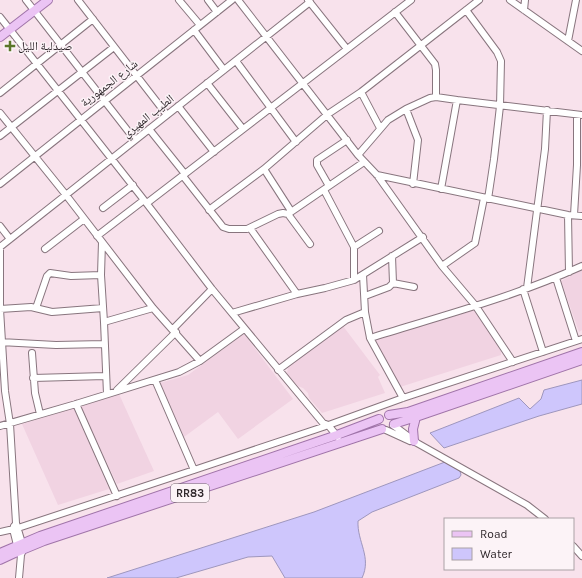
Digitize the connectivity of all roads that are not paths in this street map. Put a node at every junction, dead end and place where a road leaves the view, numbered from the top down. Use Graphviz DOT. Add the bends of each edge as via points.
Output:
graph roads {
  1 [pos="26,0"];
  2 [pos="48,0"];
  3 [pos="78,0"];
  4 [pos="179,0"];
  5 [pos="208,0"];
  6 [pos="232,0"];
  7 [pos="238,0"];
  8 [pos="411,0"];
  9 [pos="479,0"];
  10 [pos="510,0"];
  11 [pos="525,0"];
  12 [pos="576,0"];
  13 [pos="309,1"];
  14 [pos="34,10"];
  15 [pos="466,10"];
  16 [pos="524,10"];
  17 [pos="575,10"];
  18 [pos="582,11"];
  19 [pos="217,12"];
  20 [pos="395,12"];
  21 [pos="0,17"];
  22 [pos="93,20"];
  23 [pos="200,25"];
  24 [pos="10,29"];
  25 [pos="194,30"];
  26 [pos="266,36"];
  27 [pos="0,37"];
  28 [pos="568,41"];
  29 [pos="61,45"];
  30 [pos="421,45"];
  31 [pos="114,47"];
  32 [pos="347,49"];
  33 [pos="582,51"];
  34 [pos="236,61"];
  35 [pos="37,64"];
  36 [pos="224,70"];
  37 [pos="82,72"];
  38 [pos="136,76"];
  39 [pos="207,83"];
  40 [pos="303,83"];
  41 [pos="58,91"];
  42 [pos="361,92"];
  43 [pos="0,93"];
  44 [pos="436,97"];
  45 [pos="457,100"];
  46 [pos="104,101"];
  47 [pos="178,106"];
  48 [pos="500,106"];
  49 [pos="271,108"];
  50 [pos="406,109"];
  51 [pos="547,110"];
  52 [pos="0,113"];
  53 [pos="328,114"];
  54 [pos="167,115"];
  55 [pos="579,115"];
  56 [pos="81,120"];
  57 [pos="11,127"];
  58 [pos="380,128"];
  59 [pos="149,129"];
  60 [pos="243,129"];
  61 [pos="0,136"];
  62 [pos="135,140"];
  63 [pos="347,140"];
  64 [pos="296,142"];
  65 [pos="214,152"];
  66 [pos="358,155"];
  67 [pos="35,157"];
  68 [pos="112,159"];
  69 [pos="364,162"];
  70 [pos="264,169"];
  71 [pos="184,175"];
  72 [pos="377,175"];
  73 [pos="0,184"];
  74 [pos="413,184"];
  75 [pos="132,185"];
  76 [pos="327,188"];
  77 [pos="441,189"];
  78 [pos="66,195"];
  79 [pos="486,198"];
  80 [pos="145,202"];
  81 [pos="103,208"];
  82 [pos="537,208"];
  83 [pos="209,210"];
  84 [pos="289,213"];
  85 [pos="571,215"];
  86 [pos="582,216"];
  87 [pos="84,219"];
  88 [pos="0,226"];
  89 [pos="250,228"];
  90 [pos="379,231"];
  91 [pos="97,236"];
  92 [pos="423,237"];
  93 [pos="10,239"];
  94 [pos="102,242"];
  95 [pos="310,244"];
  96 [pos="0,246"];
  97 [pos="354,247"];
  98 [pos="45,249"];
  99 [pos="392,256"];
  100 [pos="442,266"];
  101 [pos="582,266"];
  102 [pos="569,272"];
  103 [pos="101,275"];
  104 [pos="363,275"];
  105 [pos="556,278"];
  106 [pos="354,280"];
  107 [pos="393,283"];
  108 [pos="414,287"];
  109 [pos="525,288"];
  110 [pos="212,289"];
  111 [pos="297,294"];
  112 [pos="365,296"];
  113 [pos="475,306"];
  114 [pos="36,308"];
  115 [pos="103,308"];
  116 [pos="153,308"];
  117 [pos="0,309"];
  118 [pos="365,312"];
  119 [pos="232,313"];
  120 [pos="104,322"];
  121 [pos="244,329"];
  122 [pos="174,331"];
  123 [pos="370,338"];
  124 [pos="579,340"];
  125 [pos="1,342"];
  126 [pos="104,344"];
  127 [pos="543,352"];
  128 [pos="582,352"];
  129 [pos="32,353"];
  130 [pos="582,360"];
  131 [pos="200,361"];
  132 [pos="513,362"];
  133 [pos="278,370"];
  134 [pos="105,376"];
  135 [pos="33,378"];
  136 [pos="155,380"];
  137 [pos="116,391"];
  138 [pos="3,392"];
  139 [pos="107,394"];
  140 [pos="403,398"];
  141 [pos="76,404"];
  142 [pos="40,414"];
  143 [pos="389,415"];
  144 [pos="416,417"];
  145 [pos="379,419"];
  146 [pos="10,424"];
  147 [pos="393,424"];
  148 [pos="325,425"];
  149 [pos="0,426"];
  150 [pos="384,429"];
  151 [pos="335,440"];
  152 [pos="415,442"];
  153 [pos="194,470"];
  154 [pos="116,496"];
  155 [pos="544,518"];
  156 [pos="16,526"];
  157 [pos="0,532"];
  158 [pos="574,547"];
  159 [pos="20,549"];
  160 [pos="0,553"];
  161 [pos="582,556"];
  162 [pos="0,560"];
  163 [pos="20,578"];
  1 -- 14 [label="street"];
  2 -- 14 [label="main road"];
  3 -- 22 [label="street"];
  4 -- 23 [label="street"];
  5 -- 19 [label="street"];
  6 -- 19 [label="street, شارع الجمهورية"];
  7 -- 26 [label="street"];
  8 -- 20 [label="street"];
  9 -- 15 [label="street"];
  10 -- 16 [label="street"];
  11 -- 16 [label="street"];
  12 -- 17 [label="street"];
  13 -- 26 [label="street, الطيب المهيري"];
  13 -- 32 [label="street"];
  14 -- 24 [label="main road"];
  14 -- 29 [label="street"];
  15 -- 30 [label="street"];
  15 -- 48 [label="street" via="501,61"];
  16 -- 28 [label="street"];
  17 -- 18 [label="street"];
  17 -- 28 [label="street"];
  19 -- 23 [label="street, شارع الجمهورية"];
  20 -- 30 [label="street"];
  20 -- 32 [label="street"];
  21 -- 24 [label="street"];
  22 -- 29 [label="street"];
  22 -- 31 [label="street"];
  23 -- 25 [label="street, شارع الجمهورية"];
  24 -- 27 [label="main road"];
  24 -- 35 [label="street"];
  25 -- 36 [label="street"];
  25 -- 38 [label="street, شارع الجمهورية"];
  26 -- 34 [label="street, الطيب المهيري"];
  26 -- 40 [label="street"];
  28 -- 33 [label="street"];
  29 -- 35 [label="street"];
  29 -- 37 [label="street"];
  30 -- 42 [label="street"];
  30 -- 44 [label="street" via="436,67"];
  31 -- 37 [label="street"];
  31 -- 38 [label="street"];
  32 -- 40 [label="street"];
  34 -- 36 [label="street, الطيب المهيري"];
  34 -- 49 [label="street"];
  35 -- 41 [label="street"];
  35 -- 43 [label="street"];
  36 -- 39 [label="street, الطيب المهيري"];
  37 -- 41 [label="street"];
  37 -- 46 [label="street"];
  38 -- 46 [label="street, شارع الجمهورية"];
  38 -- 54 [label="street"];
  39 -- 47 [label="street, الطيب المهيري"];
  39 -- 60 [label="street"];
  40 -- 49 [label="street"];
  40 -- 53 [label="street"];
  41 -- 56 [label="street"];
  41 -- 57 [label="street"];
  42 -- 53 [label="street"];
  42 -- 58 [label="street"];
  44 -- 45 [label="street"];
  44 -- 50 [label="street"];
  45 -- 48 [label="street"];
  45 -- 77 [label="street"];
  46 -- 56 [label="street, شارع الجمهورية"];
  46 -- 62 [label="street"];
  47 -- 54 [label="street, الطيب المهيري"];
  47 -- 65 [label="street"];
  48 -- 51 [label="street"];
  48 -- 79 [label="street" via="494,159"];
  49 -- 60 [label="street"];
  49 -- 64 [label="street"];
  50 -- 58 [label="street"];
  50 -- 74 [label="street" via="418,140"];
  51 -- 55 [label="street"];
  51 -- 82 [label="street"];
  52 -- 57 [label="street"];
  53 -- 63 [label="street"];
  53 -- 64 [label="street"];
  54 -- 59 [label="street, الطيب المهيري"];
  55 -- 85 [label="street"];
  56 -- 67 [label="street, شارع الجمهورية"];
  56 -- 68 [label="street"];
  57 -- 61 [label="street"];
  57 -- 67 [label="street"];
  58 -- 66 [label="street" via="372,141"];
  59 -- 62 [label="street, الطيب المهيري"];
  59 -- 71 [label="street"];
  60 -- 65 [label="street"];
  62 -- 68 [label="street, الطيب المهيري"];
  63 -- 66 [label="street"];
  63 -- 76 [label="street" via="316,162"];
  64 -- 70 [label="street"];
  65 -- 71 [label="street"];
  66 -- 69 [label="street"];
  67 -- 73 [label="street, شارع الجمهورية"];
  67 -- 78 [label="street"];
  68 -- 75 [label="street"];
  68 -- 78 [label="street, الطيب المهيري"];
  69 -- 72 [label="street"];
  69 -- 76 [label="street"];
  70 -- 83 [label="street"];
  70 -- 84 [label="street"];
  71 -- 80 [label="street"];
  71 -- 83 [label="street"];
  72 -- 74 [label="street"];
  72 -- 92 [label="street"];
  74 -- 77 [label="street"];
  75 -- 80 [label="street"];
  75 -- 81 [label="street"];
  76 -- 84 [label="street"];
  76 -- 97 [label="street"];
  77 -- 79 [label="street"];
  78 -- 87 [label="street"];
  78 -- 93 [label="street, الطيب المهيري"];
  79 -- 82 [label="street"];
  79 -- 100 [label="street" via="475,243"];
  80 -- 91 [label="street"];
  80 -- 110 [label="street"];
  82 -- 85 [label="street"];
  82 -- 109 [label="street"];
  83 -- 89 [label="street" via="225,228"];
  84 -- 89 [label="street" via="278,214"];
  84 -- 95 [label="street"];
  85 -- 86 [label="street"];
  85 -- 102 [label="street"];
  87 -- 91 [label="street"];
  87 -- 98 [label="street"];
  88 -- 93 [label="street"];
  89 -- 111 [label="street"];
  90 -- 97 [label="street"];
  91 -- 94 [label="street"];
  92 -- 99 [label="street"];
  92 -- 100 [label="street"];
  93 -- 96 [label="street, الطيب المهيري"];
  94 -- 103 [label="street"];
  94 -- 116 [label="street"];
  96 -- 117 [label="street"];
  97 -- 106 [label="street"];
  99 -- 104 [label="street"];
  99 -- 107 [label="street"];
  100 -- 113 [label="street"];
  101 -- 102 [label="street"];
  102 -- 105 [label="street"];
  103 -- 114 [label="street" via="71,276 50,273"];
  103 -- 115 [label="street"];
  104 -- 106 [label="street"];
  104 -- 112 [label="street"];
  105 -- 109 [label="street"];
  105 -- 124 [label="street"];
  106 -- 111 [label="street"];
  107 -- 108 [label="street"];
  107 -- 112 [label="street"];
  109 -- 113 [label="street"];
  109 -- 127 [label="street"];
  110 -- 119 [label="street"];
  110 -- 122 [label="street"];
  111 -- 119 [label="street"];
  112 -- 118 [label="street"];
  113 -- 123 [label="street"];
  113 -- 132 [label="street"];
  114 -- 115 [label="street" via="52,312"];
  114 -- 117 [label="street"];
  115 -- 120 [label="street"];
  116 -- 120 [label="street"];
  116 -- 122 [label="street"];
  117 -- 125 [label="street"];
  118 -- 123 [label="street"];
  118 -- 133 [label="street" via="346,320"];
  119 -- 121 [label="street"];
  120 -- 126 [label="street"];
  121 -- 131 [label="street"];
  121 -- 133 [label="street"];
  122 -- 131 [label="street"];
  122 -- 137 [label="street"];
  123 -- 140 [label="street"];
  124 -- 127 [label="street"];
  125 -- 126 [label="street"];
  125 -- 138 [label="street"];
  126 -- 134 [label="street"];
  127 -- 132 [label="street"];
  128 -- 143 [label="main road, RR83" via="408,412"];
  129 -- 135 [label="street"];
  130 -- 144 [label="main road, RR83"];
  131 -- 136 [label="street" via="182,371"];
  132 -- 140 [label="street"];
  133 -- 148 [label="street"];
  134 -- 135 [label="street"];
  134 -- 139 [label="street"];
  135 -- 142 [label="street"];
  136 -- 137 [label="street"];
  136 -- 153 [label="street"];
  137 -- 139 [label="street"];
  138 -- 146 [label="street"];
  139 -- 141 [label="street"];
  140 -- 148 [label="street"];
  141 -- 142 [label="street"];
  141 -- 154 [label="street"];
  142 -- 146 [label="street"];
  143 -- 145 [label="main road, RR83" via="383,415"];
  143 -- 147 [label="main road" via="393,419"];
  144 -- 147 [label="main road, RR83"];
  144 -- 152 [label="main road" via="413,429"];
  145 -- 150 [label="main road" via="378,424"];
  145 -- 151 [label="main road, RR83"];
  146 -- 149 [label="street"];
  146 -- 156 [label="street"];
  147 -- 150 [label="main road, RR83" via="389,429"];
  147 -- 152 [label="street"];
  148 -- 151 [label="street"];
  148 -- 153 [label="street"];
  150 -- 151 [label="main road, RR83"];
  150 -- 152 [label="street"];
  151 -- 159 [label="main road, RR83"];
  152 -- 155 [label="street" via="527,505"];
  153 -- 154 [label="street"];
  154 -- 156 [label="street"];
  156 -- 157 [label="street"];
  156 -- 159 [label="street"];
  158 -- 161 [label="street"];
  159 -- 160 [label="main road, RR83"];
  159 -- 162 [label="main road, RR83"];
  159 -- 163 [label="street"];
}
